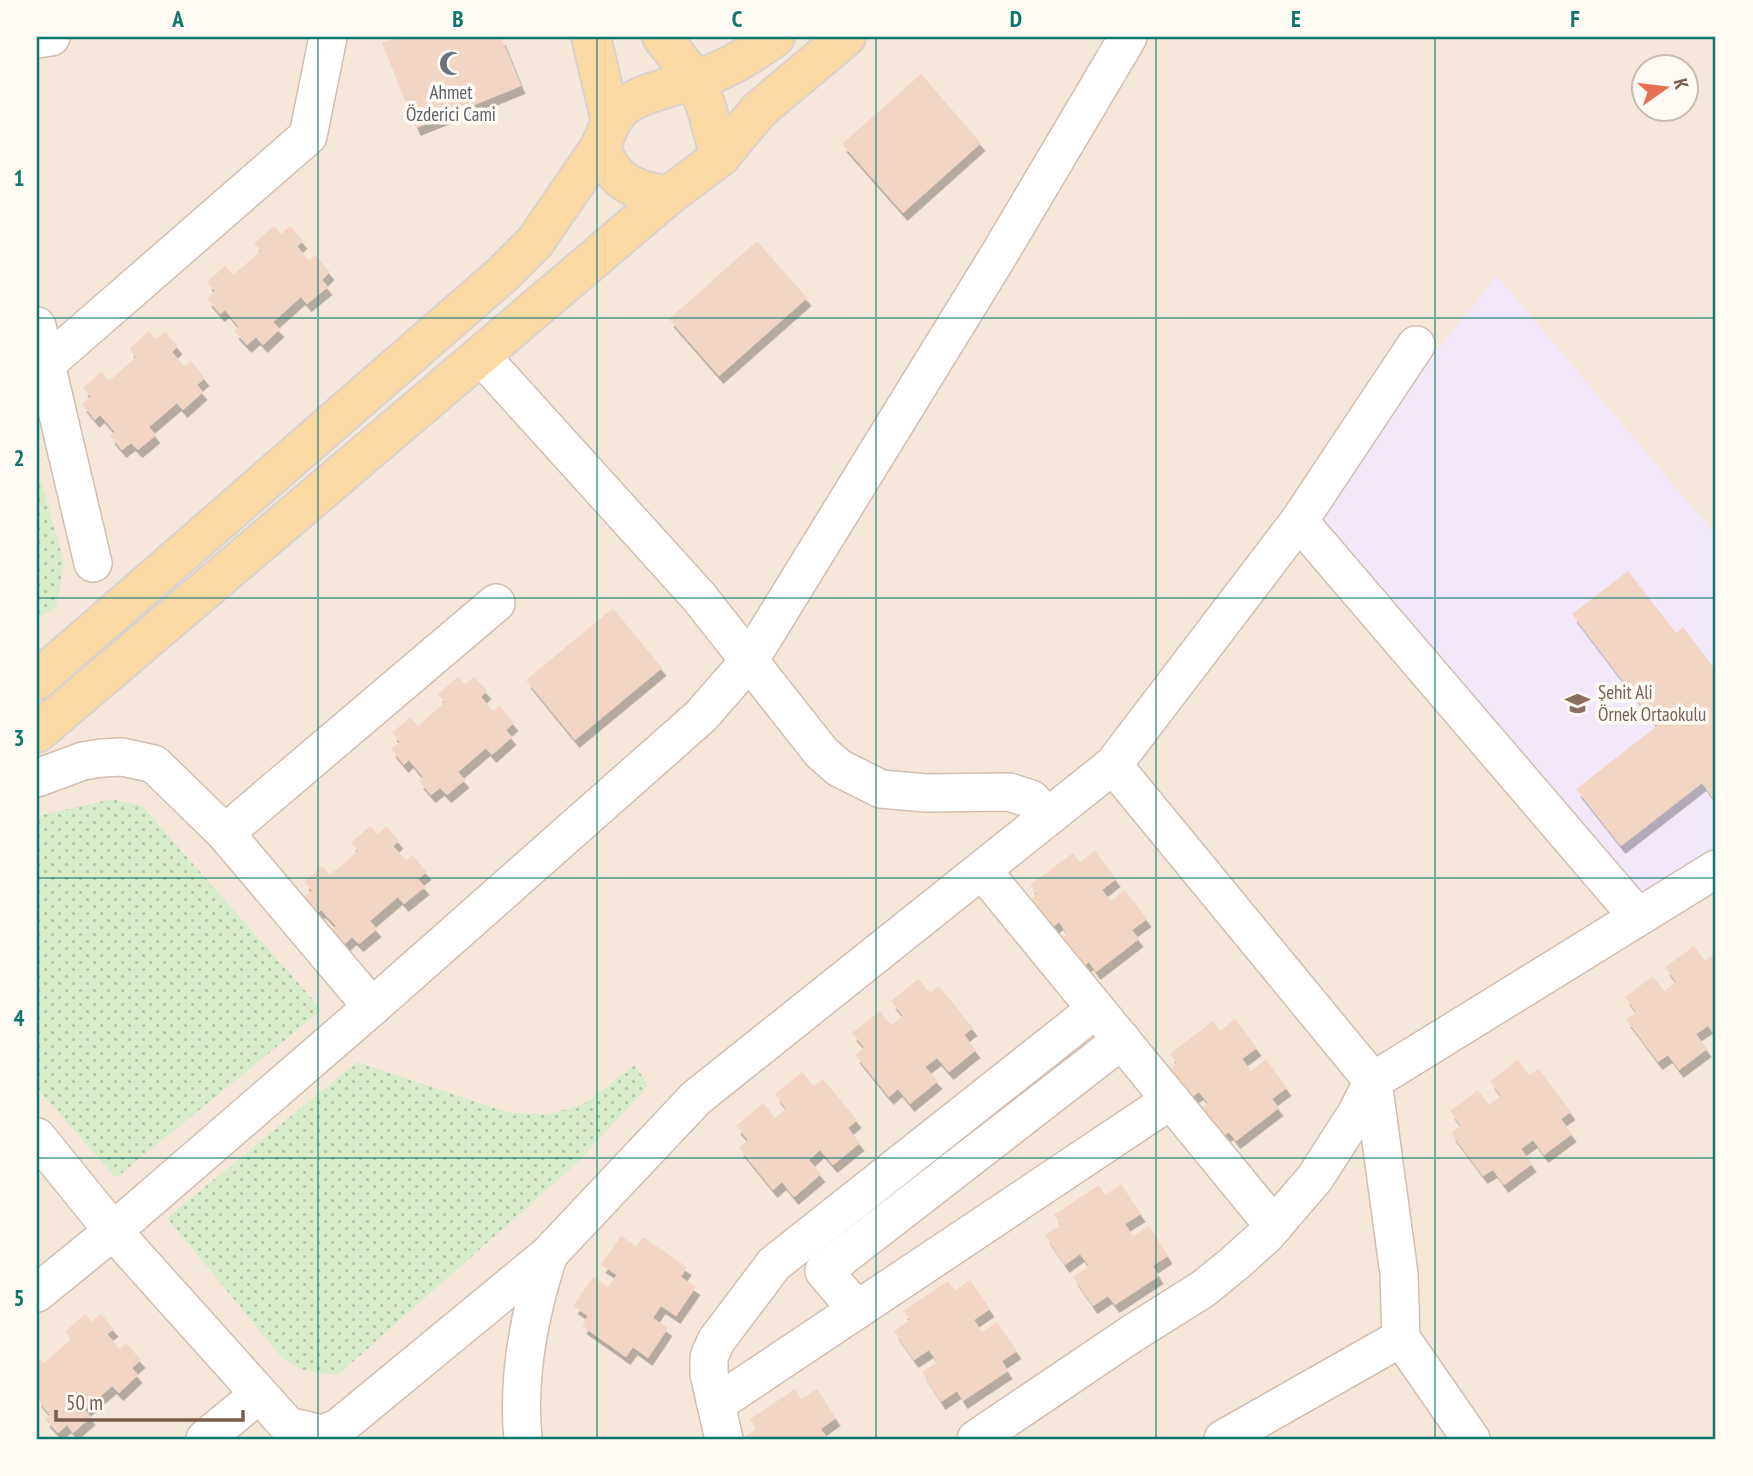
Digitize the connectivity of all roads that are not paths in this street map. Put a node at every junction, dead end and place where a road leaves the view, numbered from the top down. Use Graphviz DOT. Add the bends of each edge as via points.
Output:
graph roads {
  1 [pos="51,37"];
  2 [pos="328,37"];
  3 [pos="591,37"];
  4 [pos="662,37"];
  5 [pos="775,37"];
  6 [pos="846,37"];
  7 [pos="1128,37"];
  8 [pos="37,39"];
  9 [pos="695,80"];
  10 [pos="606,134"];
  11 [pos="720,157"];
  12 [pos="668,196"];
  13 [pos="37,326"];
  14 [pos="1416,345"];
  15 [pos="481,356"];
  16 [pos="41,365"];
  17 [pos="1299,521"];
  18 [pos="93,563"];
  19 [pos="496,603"];
  20 [pos="749,661"];
  21 [pos="37,680"];
  22 [pos="37,733"];
  23 [pos="1113,765"];
  24 [pos="37,778"];
  25 [pos="1047,816"];
  26 [pos="225,832"];
  27 [pos="1716,869"];
  28 [pos="982,870"];
  29 [pos="1638,917"];
  30 [pos="372,1007"];
  31 [pos="1096,1009"];
  32 [pos="1122,1040"];
  33 [pos="1373,1081"];
  34 [pos="1171,1100"];
  35 [pos="37,1137"];
  36 [pos="1274,1226"];
  37 [pos="113,1231"];
  38 [pos="549,1254"];
  39 [pos="37,1293"];
  40 [pos="857,1310"];
  41 [pos="1401,1339"];
  42 [pos="258,1395"];
  43 [pos="716,1404"];
  44 [pos="205,1439"];
  45 [pos="523,1439"];
  46 [pos="724,1439"];
  47 [pos="976,1439"];
  48 [pos="1223,1439"];
  49 [pos="1471,1439"];
  1 -- 8 [label="street"];
  2 -- 16 [label="street" via="309,136"];
  3 -- 10 [label="main road"];
  4 -- 9 [label="main road"];
  5 -- 9 [label="main road"];
  6 -- 11 [label="main road" via="759,110"];
  7 -- 20 [label="street"];
  9 -- 10 [label="main road" via="623,107"];
  9 -- 11 [label="main road"];
  10 -- 12 [label="main road" via="608,167 639,190"];
  10 -- 21 [label="main road" via="535,242 504,272"];
  11 -- 12 [label="main road"];
  12 -- 15 [label="main road"];
  13 -- 16 [label="street"];
  14 -- 17 [label="street"];
  15 -- 20 [label="street" via="699,597"];
  15 -- 22 [label="main road"];
  16 -- 18 [label="street"];
  17 -- 23 [label="street"];
  17 -- 29 [label="street"];
  19 -- 26 [label="street"];
  20 -- 25 [label="street" via="821,752 854,777 881,789 1009,792 1031,799"];
  20 -- 30 [label="street" via="701,716"];
  23 -- 25 [label="street"];
  23 -- 33 [label="street"];
  24 -- 26 [label="street" via="102,758 154,764"];
  25 -- 28 [label="street"];
  26 -- 30 [label="street"];
  27 -- 29 [label="street"];
  28 -- 31 [label="street"];
  28 -- 38 [label="street" via="696,1098"];
  29 -- 33 [label="street"];
  30 -- 37 [label="street"];
  31 -- 32 [label="street"];
  31 -- 43 [label="street" via="774,1264 712,1349 708,1366"];
  32 -- 34 [label="street"];
  32 -- 40 [label="street" via="824,1271"];
  33 -- 36 [label="street" via="1322,1167"];
  33 -- 41 [label="street" via="1399,1274"];
  34 -- 36 [label="street"];
  34 -- 40 [label="street"];
  35 -- 37 [label="street"];
  36 -- 47 [label="street" via="1203,1289"];
  37 -- 39 [label="street"];
  37 -- 42 [label="street"];
  38 -- 42 [label="street" via="338,1428 322,1434 288,1426"];
  38 -- 45 [label="street" via="525,1355"];
  40 -- 43 [label="street"];
  41 -- 48 [label="street"];
  41 -- 49 [label="street"];
  42 -- 44 [label="street"];
  43 -- 46 [label="street"];
}
